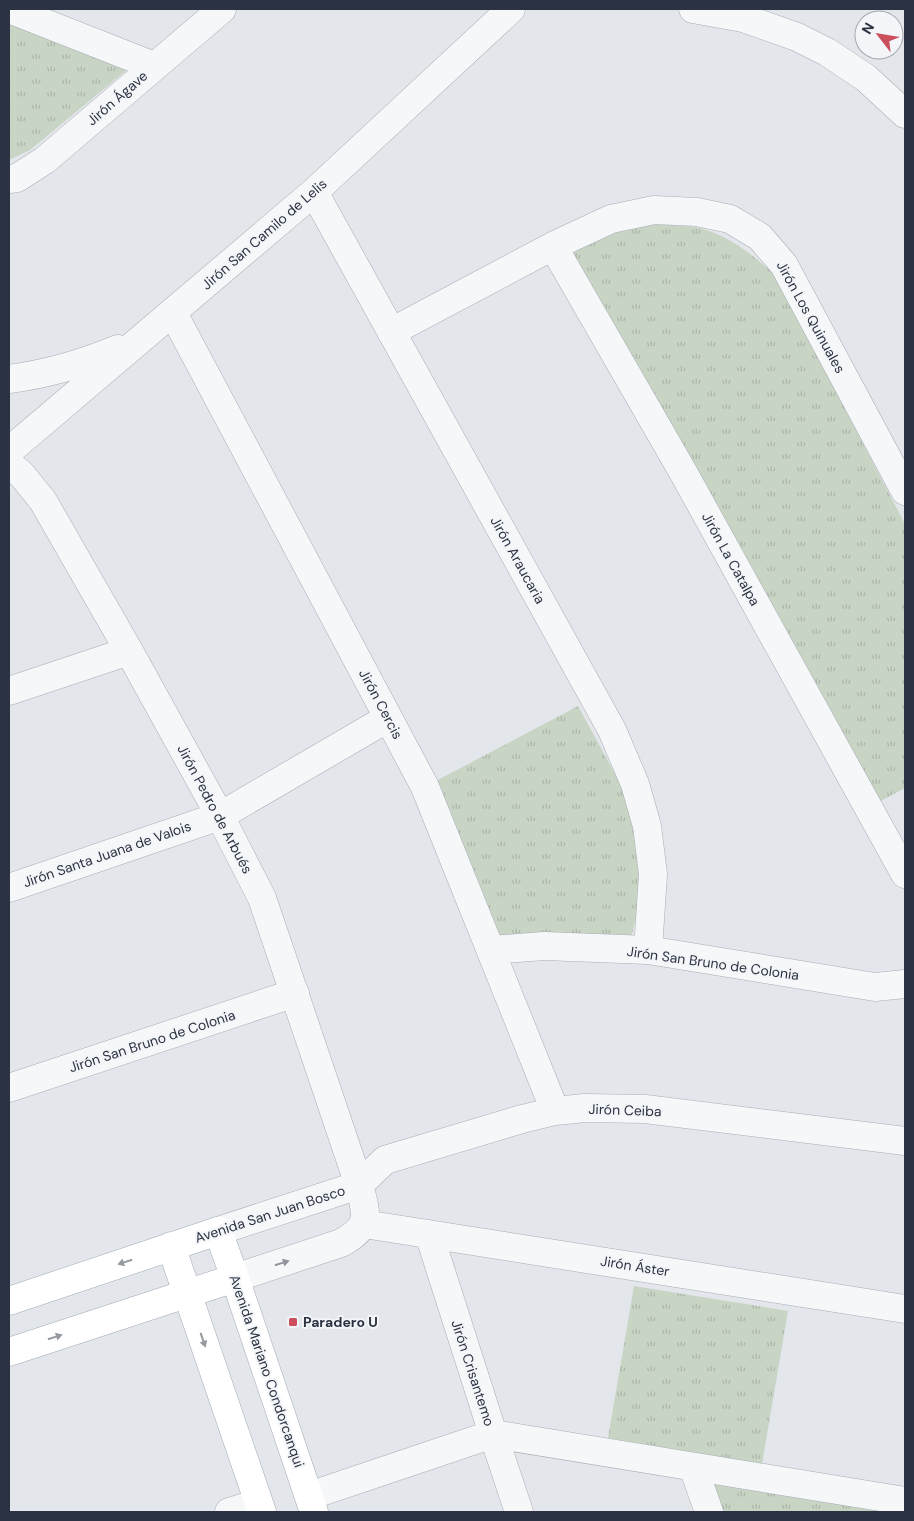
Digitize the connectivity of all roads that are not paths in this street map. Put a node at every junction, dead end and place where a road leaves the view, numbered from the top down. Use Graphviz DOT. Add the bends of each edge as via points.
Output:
graph roads {
  1 [pos="9,9"];
  2 [pos="222,9"];
  3 [pos="511,9"];
  4 [pos="693,9"];
  5 [pos="154,66"];
  6 [pos="905,114"];
  7 [pos="9,180"];
  8 [pos="314,192"];
  9 [pos="553,246"];
  10 [pos="173,313"];
  11 [pos="392,332"];
  12 [pos="141,339"];
  13 [pos="9,379"];
  14 [pos="9,451"];
  15 [pos="9,464"];
  16 [pos="905,491"];
  17 [pos="129,651"];
  18 [pos="9,691"];
  19 [pos="388,718"];
  20 [pos="220,816"];
  21 [pos="901,857"];
  22 [pos="9,888"];
  23 [pos="491,950"];
  24 [pos="648,950"];
  25 [pos="905,984"];
  26 [pos="295,993"];
  27 [pos="9,1088"];
  28 [pos="555,1111"];
  29 [pos="905,1141"];
  30 [pos="360,1185"];
  31 [pos="364,1224"];
  32 [pos="218,1231"];
  33 [pos="429,1234"];
  34 [pos="171,1246"];
  35 [pos="236,1278"];
  36 [pos="187,1294"];
  37 [pos="9,1301"];
  38 [pos="905,1309"];
  39 [pos="9,1352"];
  40 [pos="492,1434"];
  41 [pos="693,1467"];
  42 [pos="905,1502"];
  43 [pos="311,1504"];
  44 [pos="260,1508"];
  45 [pos="229,1512"];
  46 [pos="519,1512"];
  47 [pos="709,1512"];
  1 -- 5 [label="street"];
  2 -- 5 [label="street, Jirón Ágave"];
  3 -- 8 [label="street, Jirón San Camilo de Lelis"];
  4 -- 6 [label="street" via="743,18 797,37 866,78"];
  5 -- 7 [label="street, Jirón Ágave" via="45,160"];
  8 -- 10 [label="street, Jirón San Camilo de Lelis"];
  8 -- 11 [label="street, Jirón Araucaria"];
  9 -- 11 [label="street, Jirón Los Quinuales"];
  9 -- 16 [label="street, Jirón Los Quinuales" via="611,218 654,210 697,212 730,220 760,237 784,265"];
  9 -- 21 [label="street, Jirón La Catalpa"];
  10 -- 12 [label="street, Jirón San Camilo de Lelis"];
  10 -- 19 [label="street, Jirón Cercis"];
  11 -- 24 [label="street, Jirón Araucaria" via="612,730 636,784 647,826 653,874"];
  12 -- 13 [label="street" via="90,361 36,376"];
  12 -- 14 [label="street, Jirón San Camilo de Lelis"];
  15 -- 17 [label="street, Jirón Pedro de Arbués" via="43,501"];
  17 -- 18 [label="street"];
  17 -- 20 [label="street, Jirón Pedro de Arbués"];
  19 -- 20 [label="street, Jirón Santa Juana de Valois"];
  19 -- 23 [label="street, Jirón Cercis" via="424,787"];
  20 -- 22 [label="street, Jirón Santa Juana de Valois"];
  20 -- 26 [label="street, Jirón Pedro de Arbués" via="262,898"];
  23 -- 24 [label="street, Jirón San Bruno de Colonia" via="544,946"];
  23 -- 28 [label="street, Jirón Cercis"];
  24 -- 25 [label="street, Jirón San Bruno de Colonia" via="875,987"];
  26 -- 27 [label="street, Jirón San Bruno de Colonia"];
  26 -- 30 [label="street, Jirón Pedro de Arbués"];
  28 -- 29 [label="street, Jirón Ceiba" via="644,1109"];
  28 -- 30 [label="street, Jirón Ceiba" via="385,1160"];
  30 -- 31 [label="street, Avenida San Juan Bosco" via="366,1215"];
  30 -- 32 [label="street, Avenida San Juan Bosco"];
  31 -- 33 [label="street, Jirón Áster"];
  35 -- 31 [label="street, one-way" via="341,1243"];
  32 -- 34 [label="main road, Avenida San Juan Bosco"];
  32 -- 35 [label="main road, Avenida Mariano Condorcanqui"];
  33 -- 38 [label="street, Jirón Áster"];
  33 -- 40 [label="street, Jirón Crisantemo"];
  34 -- 36 [label="main road"];
  34 -- 37 [label="main road, Avenida San Juan Bosco, one-way"];
  35 -- 36 [label="main road"];
  35 -- 43 [label="main road, Avenida Mariano Condorcanqui"];
  39 -- 36 [label="main road, one-way"];
  36 -- 44 [label="main road, one-way"];
  40 -- 41 [label="street"];
  40 -- 43 [label="street"];
  40 -- 46 [label="street, Jirón Crisantemo"];
  41 -- 42 [label="street"];
  41 -- 47 [label="street"];
  44 -- 45 [label="street"];
}
